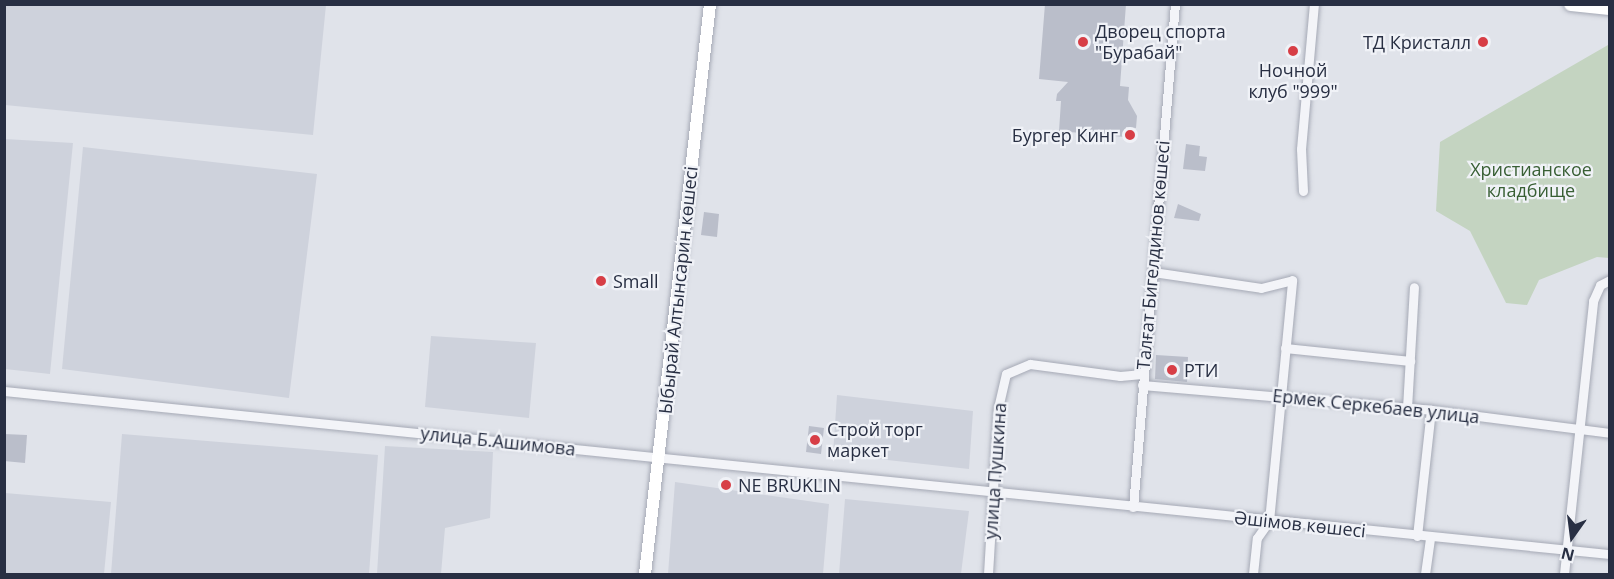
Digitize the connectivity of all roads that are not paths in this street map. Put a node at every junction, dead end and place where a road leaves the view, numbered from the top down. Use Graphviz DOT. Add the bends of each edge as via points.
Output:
graph roads {
  1 [pos="710,4"];
  2 [pos="1175,4"];
  3 [pos="1314,4"];
  4 [pos="1571,4"];
  5 [pos="1610,8"];
  6 [pos="1303,191"];
  7 [pos="1153,272"];
  8 [pos="1607,282"];
  9 [pos="1414,287"];
  10 [pos="1285,348"];
  11 [pos="1410,361"];
  12 [pos="1142,374"];
  13 [pos="1142,384"];
  14 [pos="4,391"];
  15 [pos="1280,395"];
  16 [pos="1407,408"];
  17 [pos="1431,410"];
  18 [pos="1580,429"];
  19 [pos="1610,433"];
  20 [pos="659,458"];
  21 [pos="991,494"];
  22 [pos="1133,507"];
  23 [pos="1269,520"];
  24 [pos="1417,536"];
  25 [pos="1430,537"];
  26 [pos="1566,550"];
  27 [pos="1610,554"];
  28 [pos="645,574"];
  29 [pos="988,574"];
  30 [pos="1253,574"];
  31 [pos="1425,574"];
  32 [pos="1564,574"];
  1 -- 20 [label="main road, Ыбырай Алтынсарин көшесі"];
  2 -- 7 [label="street, Талғат Бигелдинов көшесі"];
  3 -- 6 [label="street" via="1301,150"];
  4 -- 5 [label="highway"];
  7 -- 10 [label="street" via="1261,288 1292,280"];
  7 -- 12 [label="street, Талғат Бигелдинов көшесі"];
  8 -- 18 [label="street" via="1593,301"];
  9 -- 11 [label="street"];
  10 -- 11 [label="street"];
  10 -- 15 [label="street"];
  11 -- 16 [label="street"];
  12 -- 13 [label="street, Талғат Бигелдинов көшесі"];
  12 -- 21 [label="street, улица Пушкина" via="1120,376 1030,364 1010,370 1001,386"];
  13 -- 15 [label="street, Ермек Серкебаев улица"];
  13 -- 22 [label="street, Талғат Бигелдинов көшесі"];
  14 -- 20 [label="street, улица Б.Ашимова"];
  15 -- 16 [label="street, Ермек Серкебаев улица"];
  15 -- 23 [label="street"];
  16 -- 17 [label="street, Ермек Серкебаев улица"];
  17 -- 18 [label="street, Ермек Серкебаев улица"];
  17 -- 24 [label="street"];
  18 -- 19 [label="street, Ермек Серкебаев улица"];
  18 -- 26 [label="street"];
  20 -- 21 [label="street, улица Б.Ашимова"];
  20 -- 28 [label="main road, Ыбырай Алтынсарин көшесі"];
  21 -- 22 [label="street, Әшімов көшесі"];
  21 -- 29 [label="street, улица Пушкина"];
  22 -- 23 [label="street, Әшімов көшесі"];
  23 -- 24 [label="street, Әшімов көшесі"];
  23 -- 30 [label="street" via="1257,538"];
  24 -- 25 [label="street, Әшімов көшесі"];
  25 -- 26 [label="street, Әшімов көшесі"];
  25 -- 31 [label="street"];
  26 -- 27 [label="street, Әшімов көшесі"];
  26 -- 32 [label="street"];
}
